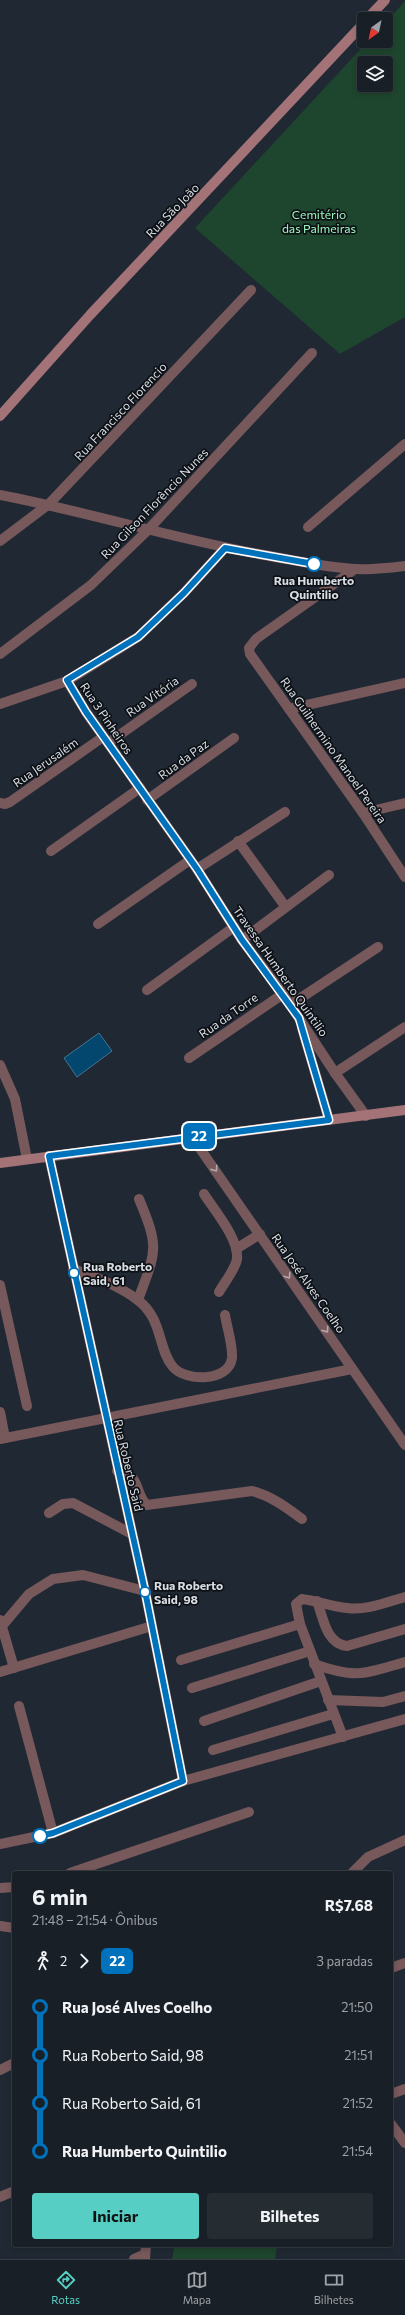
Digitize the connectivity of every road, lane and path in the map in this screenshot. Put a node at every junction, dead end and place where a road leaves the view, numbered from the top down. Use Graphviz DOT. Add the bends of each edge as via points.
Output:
graph roads {
  1 [pos="385,0"];
  2 [pos="374,12"];
  3 [pos="357,30"];
  4 [pos="251,290"];
  5 [pos="312,353"];
  6 [pos="0,416"];
  7 [pos="405,444"];
  8 [pos="0,495"];
  9 [pos="49,504"];
  10 [pos="308,527"];
  11 [pos="147,531"];
  12 [pos="0,541"];
  13 [pos="225,548"];
  14 [pos="405,566"];
  15 [pos="355,569"];
  16 [pos="0,654"];
  17 [pos="67,680"];
  18 [pos="405,683"];
  19 [pos="192,684"];
  20 [pos="0,704"];
  21 [pos="289,709"];
  22 [pos="234,738"];
  23 [pos="106,740"];
  24 [pos="140,788"];
  25 [pos="147,800"];
  26 [pos="0,803"];
  27 [pos="405,803"];
  28 [pos="285,812"];
  29 [pos="363,813"];
  30 [pos="238,842"];
  31 [pos="52,851"];
  32 [pos="190,860"];
  33 [pos="197,869"];
  34 [pos="329,876"];
  35 [pos="405,876"];
  36 [pos="285,906"];
  37 [pos="98,924"];
  38 [pos="234,927"];
  39 [pos="242,940"];
  40 [pos="378,948"];
  41 [pos="148,990"];
  42 [pos="283,994"];
  43 [pos="290,1005"];
  44 [pos="299,1018"];
  45 [pos="405,1027"];
  46 [pos="189,1058"];
  47 [pos="0,1065"];
  48 [pos="335,1073"];
  49 [pos="405,1110"];
  50 [pos="366,1116"];
  51 [pos="329,1120"];
  52 [pos="192,1137"];
  53 [pos="49,1156"];
  54 [pos="27,1159"];
  55 [pos="0,1163"];
  56 [pos="204,1194"];
  57 [pos="139,1199"];
  58 [pos="260,1234"];
  59 [pos="236,1249"];
  60 [pos="73,1269"];
  61 [pos="0,1285"];
  62 [pos="219,1292"];
  63 [pos="138,1300"];
  64 [pos="225,1316"];
  65 [pos="352,1369"];
  66 [pos="27,1406"];
  67 [pos="0,1412"];
  68 [pos="105,1418"];
  69 [pos="3,1439"];
  70 [pos="405,1445"];
  71 [pos="117,1471"];
  72 [pos="50,1513"];
  73 [pos="302,1519"];
  74 [pos="132,1534"];
  75 [pos="145,1591"];
  76 [pos="405,1597"];
  77 [pos="317,1600"];
  78 [pos="1,1623"];
  79 [pos="300,1624"];
  80 [pos="152,1626"];
  81 [pos="405,1629"];
  82 [pos="310,1651"];
  83 [pos="181,1660"];
  84 [pos="405,1662"];
  85 [pos="314,1664"];
  86 [pos="14,1668"];
  87 [pos="0,1672"];
  88 [pos="321,1681"];
  89 [pos="192,1688"];
  90 [pos="405,1696"];
  91 [pos="328,1700"];
  92 [pos="19,1706"];
  93 [pos="333,1714"];
  94 [pos="405,1720"];
  95 [pos="204,1721"];
  96 [pos="343,1737"];
  97 [pos="213,1750"];
  98 [pos="183,1781"];
  99 [pos="249,1812"];
  100 [pos="53,1833"];
  101 [pos="405,1840"];
  102 [pos="0,1844"];
  103 [pos="76,1871"];
  104 [pos="354,1871"];
  105 [pos="12,1887"];
  106 [pos="0,1888"];
  107 [pos="0,1926"];
  108 [pos="12,1928"];
  109 [pos="405,1963"];
  110 [pos="393,1967"];
  111 [pos="12,2064"];
  112 [pos="0,2070"];
  113 [pos="405,2088"];
  114 [pos="393,2093"];
  115 [pos="393,2127"];
  116 [pos="405,2143"];
  117 [pos="12,2192"];
  118 [pos="0,2197"];
  119 [pos="145,2253"];
  120 [pos="134,2259"];
  1 -- 2 [label="street"];
  3 -- 6 [label="street, Rua São João" via="90,315"];
  4 -- 9 [label="street, Rua Francisco Florencio"];
  5 -- 11 [label="street, Rua Gilson Florêncio Nunes"];
  7 -- 10 [label="street"];
  8 -- 9 [label="street"];
  9 -- 11 [label="street"];
  9 -- 12 [label="street, Rua Francisco Florencio"];
  11 -- 13 [label="street"];
  11 -- 16 [label="street, Rua Gilson Florêncio Nunes" via="91,585"];
  13 -- 15 [label="street"];
  13 -- 17 [label="street, Rua 3 Pinheiros" via="184,593 142,632"];
  14 -- 15 [label="street"];
  15 -- 21 [label="street, Rua Guilhermino Manoel Pereira" via="256,639 249,648 250,654"];
  17 -- 20 [label="street"];
  17 -- 23 [label="street, Rua 3 Pinheiros"];
  18 -- 21 [label="street"];
  19 -- 23 [label="street, Rua Vitória"];
  21 -- 29 [label="street, Rua Guilhermino Manoel Pereira"];
  22 -- 25 [label="street, Rua da Paz"];
  23 -- 24 [label="street, Rua 3 Pinheiros"];
  23 -- 26 [label="street, Rua Jerusalém" via="10,802"];
  24 -- 25 [label="street, Rua 3 Pinheiros"];
  24 -- 31 [label="street"];
  25 -- 32 [label="street, Rua 3 Pinheiros"];
  27 -- 29 [label="street"];
  28 -- 30 [label="street"];
  29 -- 35 [label="street, Rua Guilhermino Manoel Pereira"];
  30 -- 33 [label="street"];
  30 -- 36 [label="street"];
  32 -- 33 [label="street, Travessa Humberto Quintilio"];
  32 -- 37 [label="street"];
  33 -- 38 [label="street, Travessa Humberto Quintilio"];
  34 -- 36 [label="street"];
  36 -- 39 [label="street"];
  38 -- 39 [label="street, Travessa Humberto Quintilio"];
  38 -- 41 [label="street"];
  39 -- 42 [label="street, Travessa Humberto Quintilio"];
  40 -- 43 [label="street"];
  42 -- 43 [label="street, Travessa Humberto Quintilio"];
  42 -- 46 [label="street, Rua da Torre"];
  43 -- 44 [label="street, Travessa Humberto Quintilio"];
  44 -- 48 [label="street, Travessa Humberto Quintilio"];
  44 -- 51 [label="street"];
  45 -- 48 [label="street"];
  47 -- 54 [label="street" via="15,1099"];
  48 -- 50 [label="street, Travessa Humberto Quintilio"];
  49 -- 50 [label="street"];
  50 -- 51 [label="street"];
  51 -- 52 [label="street"];
  52 -- 53 [label="street"];
  52 -- 58 [label="street, Rua José Alves Coelho, one-way"];
  53 -- 54 [label="street"];
  53 -- 60 [label="street, Rua Roberto Said"];
  54 -- 55 [label="street"];
  56 -- 59 [label="street" via="232,1238"];
  57 -- 63 [label="street" via="155,1245 154,1257"];
  58 -- 59 [label="street"];
  58 -- 65 [label="street, Rua José Alves Coelho, one-way"];
  59 -- 62 [label="street" via="237,1261"];
  60 -- 63 [label="street" via="105,1282"];
  60 -- 68 [label="street, Rua Roberto Said"];
  61 -- 66 [label="street"];
  63 -- 64 [label="street" via="155,1322 170,1363 183,1374 194,1378 212,1376 229,1365 232,1358"];
  65 -- 68 [label="street"];
  65 -- 70 [label="street, Rua José Alves Coelho"];
  67 -- 69 [label="street"];
  68 -- 69 [label="street"];
  68 -- 71 [label="street, Rua Roberto Said"];
  71 -- 73 [label="street" via="133,1478 147,1505 252,1491 276,1500"];
  71 -- 74 [label="street, Rua Roberto Said"];
  72 -- 74 [label="street" via="63,1504 74,1503"];
  74 -- 75 [label="street, Rua Roberto Said"];
  75 -- 78 [label="street" via="83,1574 53,1579 29,1594"];
  75 -- 80 [label="street, Rua Roberto Said"];
  76 -- 77 [label="street" via="349,1609"];
  77 -- 79 [label="street" via="298,1601 295,1608"];
  77 -- 81 [label="street" via="331,1638 340,1646"];
  78 -- 86 [label="street"];
  79 -- 82 [label="street"];
  79 -- 83 [label="street"];
  80 -- 86 [label="street"];
  80 -- 98 [label="street, Rua Roberto Said"];
  82 -- 85 [label="street"];
  82 -- 89 [label="street"];
  84 -- 85 [label="street" via="356,1675 342,1674"];
  85 -- 88 [label="street"];
  86 -- 87 [label="street"];
  88 -- 91 [label="street"];
  88 -- 95 [label="street"];
  90 -- 91 [label="street" via="383,1702"];
  91 -- 93 [label="street"];
  92 -- 100 [label="street"];
  93 -- 96 [label="street"];
  93 -- 97 [label="street"];
  94 -- 96 [label="street"];
  96 -- 98 [label="street"];
  98 -- 100 [label="street"];
  99 -- 103 [label="street"];
  100 -- 102 [label="street"];
  101 -- 104 [label="street" via="368,1857"];
  105 -- 106 [label="street"];
  107 -- 108 [label="street"];
  109 -- 110 [label="street"];
  111 -- 112 [label="street"];
  113 -- 114 [label="street"];
  115 -- 116 [label="street"];
  117 -- 118 [label="street"];
  119 -- 120 [label="street"];
}
